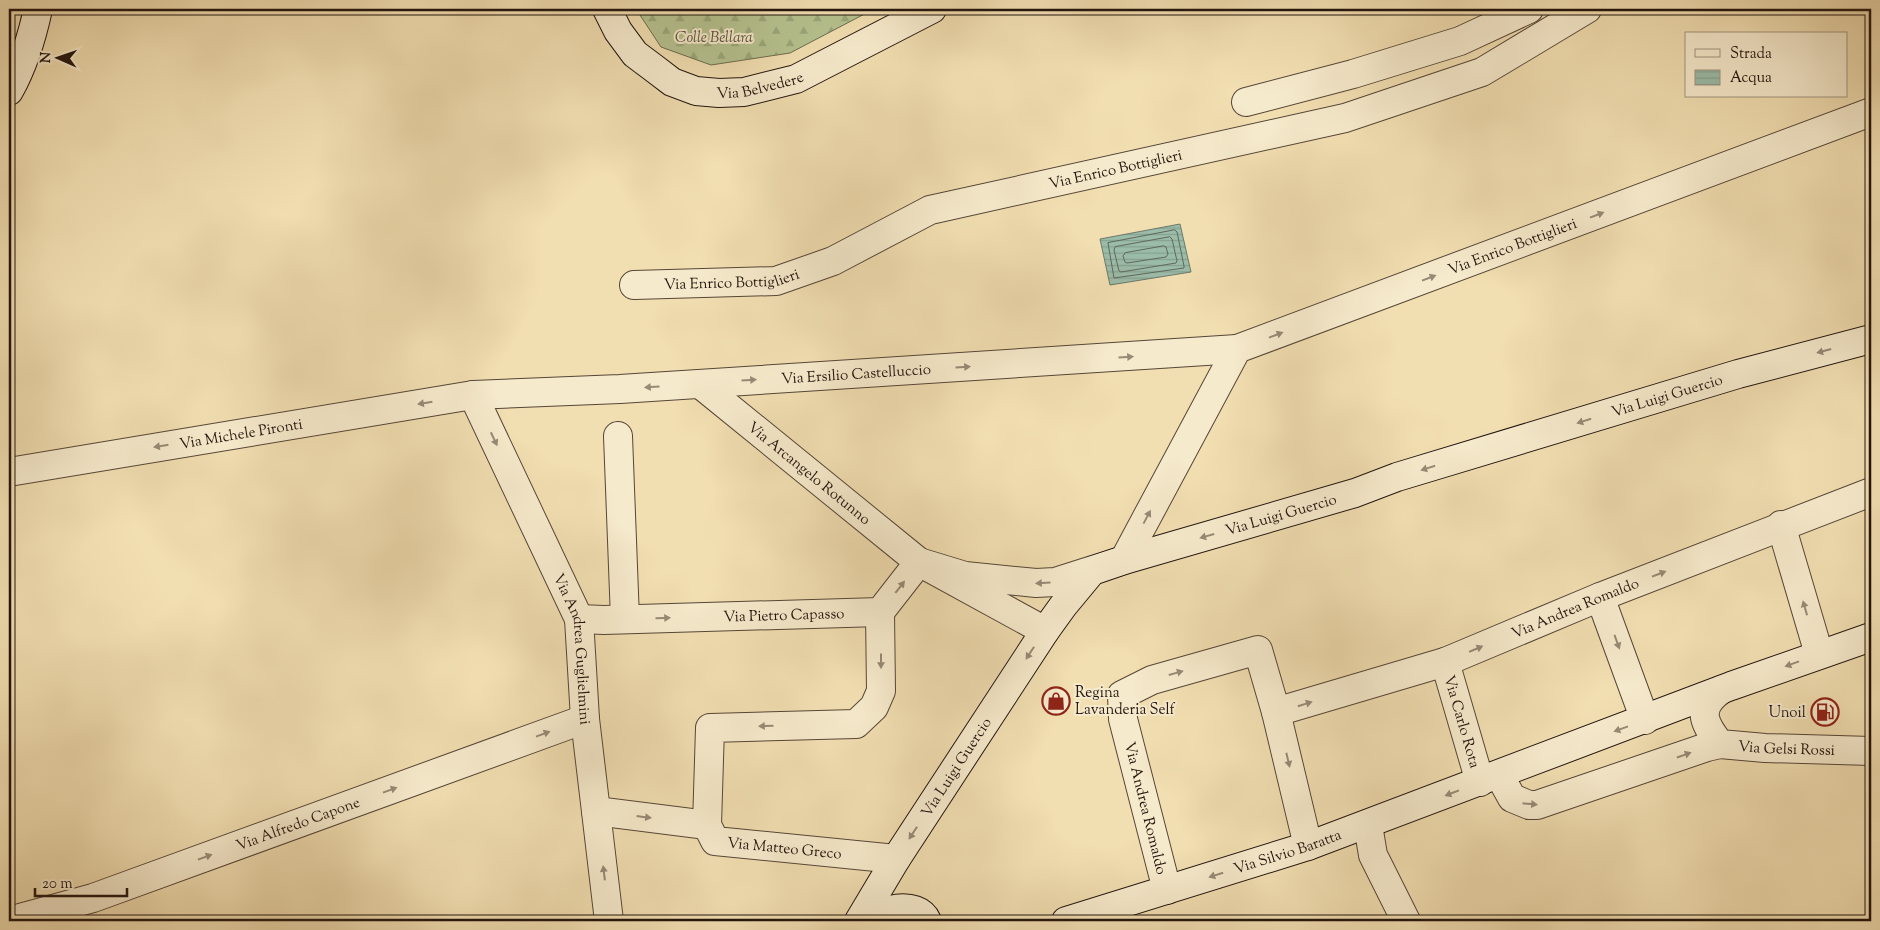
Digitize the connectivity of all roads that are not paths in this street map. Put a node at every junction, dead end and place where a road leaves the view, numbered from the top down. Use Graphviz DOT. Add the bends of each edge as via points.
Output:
graph roads {
  1 [pos="38,9"];
  2 [pos="607,9"];
  3 [pos="932,9"];
  4 [pos="1529,9"];
  5 [pos="1587,9"];
  6 [pos="9,91"];
  7 [pos="1246,102"];
  8 [pos="1871,112"];
  9 [pos="634,285"];
  10 [pos="1871,338"];
  11 [pos="1237,350"];
  12 [pos="700,384"];
  13 [pos="473,395"];
  14 [pos="618,436"];
  15 [pos="9,472"];
  16 [pos="1871,492"];
  17 [pos="1781,526"];
  18 [pos="1124,560"];
  19 [pos="919,562"];
  20 [pos="1600,597"];
  21 [pos="880,612"];
  22 [pos="579,619"];
  23 [pos="625,619"];
  24 [pos="1045,631"];
  25 [pos="1871,637"];
  26 [pos="1819,654"];
  27 [pos="1445,662"];
  28 [pos="1726,688"];
  29 [pos="1276,712"];
  30 [pos="585,719"];
  31 [pos="1645,720"];
  32 [pos="1715,738"];
  33 [pos="1871,751"];
  34 [pos="1505,772"];
  35 [pos="1480,782"];
  36 [pos="596,811"];
  37 [pos="1368,824"];
  38 [pos="708,825"];
  39 [pos="1308,846"];
  40 [pos="896,859"];
  41 [pos="1167,890"];
  42 [pos="9,921"];
  43 [pos="609,921"];
  44 [pos="861,921"];
  45 [pos="927,921"];
  46 [pos="1066,921"];
  47 [pos="1406,921"];
  1 -- 6 [label="street" via="33,32"];
  2 -- 3 [label="street, Via Belvedere" via="635,54 672,82 696,91 719,93 744,92 796,79"];
  4 -- 7 [label="street" via="1460,41"];
  5 -- 9 [label="street, Via Enrico Bottiglieri" via="1482,72 1345,118 930,210 833,261 776,280"];
  11 -- 8 [label="street, Via Enrico Bottiglieri, one-way"];
  10 -- 18 [label="street, Via Luigi Guercio, one-way" via="1738,374 1397,477 1355,493"];
  12 -- 11 [label="street, Via Ersilio Castelluccio, one-way"];
  18 -- 11 [label="street, one-way"];
  12 -- 13 [label="street, Via Ersilio Castelluccio, one-way"];
  12 -- 19 [label="street, Via Arcangelo Rotunno"];
  13 -- 15 [label="street, Via Michele Pironti, one-way"];
  13 -- 22 [label="street, Via Andrea Guglielmini, one-way"];
  14 -- 23 [label="street"];
  16 -- 17 [label="street, Via Andrea Romaldo"];
  20 -- 17 [label="street, Via Andrea Romaldo, one-way"];
  26 -- 17 [label="street, one-way"];
  18 -- 19 [label="street, one-way" via="1055,582 1036,583 965,576"];
  18 -- 24 [label="street, Via Luigi Guercio" via="1092,572"];
  21 -- 19 [label="street, one-way"];
  19 -- 24 [label="street"];
  27 -- 20 [label="street, Via Andrea Romaldo, one-way"];
  20 -- 31 [label="street, one-way"];
  23 -- 21 [label="street, Via Pietro Capasso, one-way"];
  21 -- 38 [label="street, one-way" via="881,691 874,708 856,724 710,728"];
  22 -- 23 [label="street, Via Pietro Capasso"];
  22 -- 30 [label="street, Via Andrea Guglielmini"];
  24 -- 40 [label="street, Via Luigi Guercio, one-way"];
  25 -- 26 [label="street, Via Silvio Baratta"];
  26 -- 28 [label="street, Via Silvio Baratta, one-way"];
  29 -- 27 [label="street, Via Andrea Romaldo, one-way"];
  27 -- 35 [label="street, Via Carlo Rota"];
  28 -- 31 [label="street, Via Silvio Baratta"];
  28 -- 32 [label="street" via="1710,698 1706,706 1704,719"];
  29 -- 39 [label="street, Via Andrea Romaldo, one-way"];
  41 -- 29 [label="street, Via Andrea Romaldo, one-way" via="1123,718 1122,695 1152,680 1258,650"];
  30 -- 36 [label="street, Via Andrea Guglielmini"];
  42 -- 30 [label="street, Via Alfredo Capone, one-way" via="93,898"];
  31 -- 34 [label="street, Via Silvio Baratta, one-way"];
  32 -- 33 [label="street, Via Gelsi Rossi" via="1765,748"];
  34 -- 32 [label="street, one-way" via="1502,780 1512,798 1537,805 1707,747"];
  34 -- 35 [label="street, Via Silvio Baratta"];
  35 -- 37 [label="street, Via Silvio Baratta, one-way"];
  36 -- 38 [label="street, one-way"];
  43 -- 36 [label="street, Via Andrea Guglielmini, one-way"];
  37 -- 39 [label="street, Via Silvio Baratta"];
  37 -- 47 [label="street" via="1373,855"];
  38 -- 40 [label="street, Via Matteo Greco" via="715,841"];
  39 -- 41 [label="street, Via Silvio Baratta, one-way"];
  40 -- 44 [label="street, Via Luigi Guercio"];
  41 -- 46 [label="street, Via Silvio Baratta"];
  44 -- 45 [label="street" via="898,908 919,911"];
}
